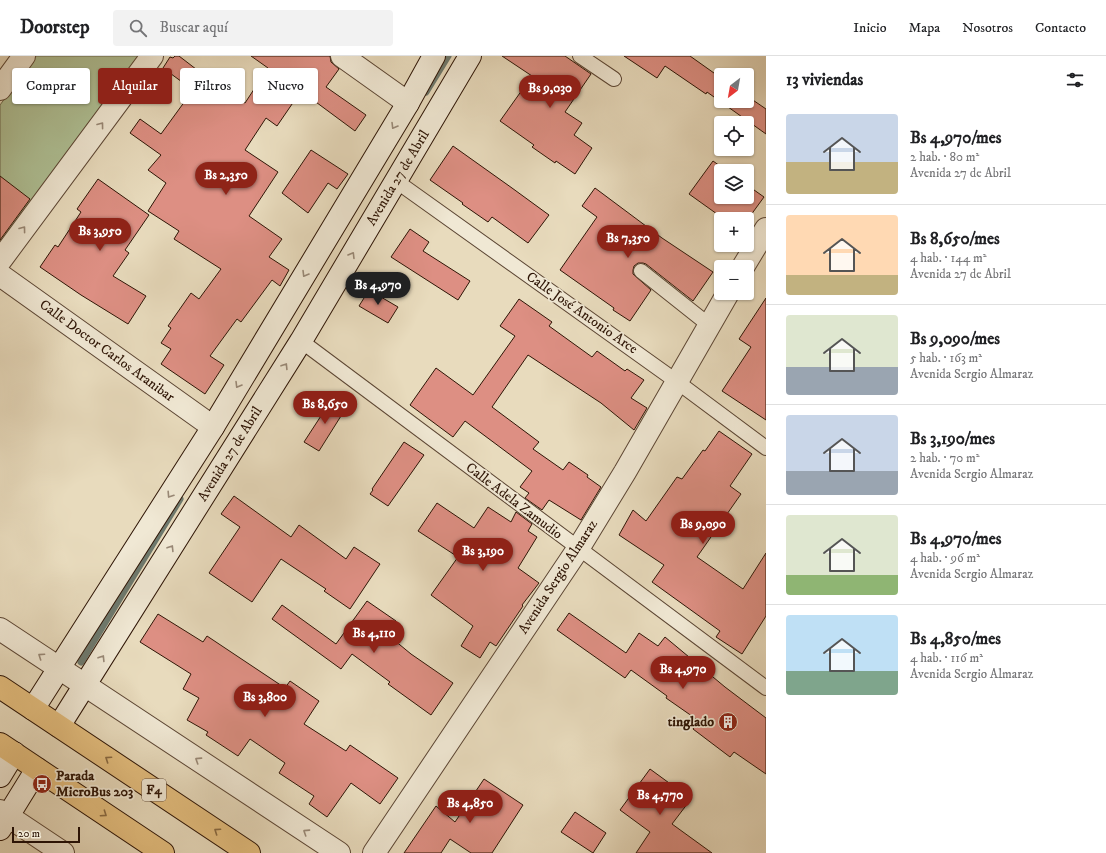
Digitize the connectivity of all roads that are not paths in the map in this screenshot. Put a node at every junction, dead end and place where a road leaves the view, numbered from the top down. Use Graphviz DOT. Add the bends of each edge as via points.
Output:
graph roads {
  1 [pos="24,56"];
  2 [pos="152,56"];
  3 [pos="342,56"];
  4 [pos="434,56"];
  5 [pos="470,56"];
  6 [pos="580,56"];
  7 [pos="614,79"];
  8 [pos="0,89"];
  9 [pos="408,103"];
  10 [pos="396,181"];
  11 [pos="766,228"];
  12 [pos="747,260"];
  13 [pos="0,261"];
  14 [pos="641,271"];
  15 [pos="0,275"];
  16 [pos="724,300"];
  17 [pos="709,325"];
  18 [pos="301,341"];
  19 [pos="676,381"];
  20 [pos="213,427"];
  21 [pos="766,448"];
  22 [pos="578,549"];
  23 [pos="0,629"];
  24 [pos="59,668"];
  25 [pos="85,686"];
  26 [pos="0,687"];
  27 [pos="766,688"];
  28 [pos="33,709"];
  29 [pos="58,726"];
  30 [pos="7,748"];
  31 [pos="37,769"];
  32 [pos="0,776"];
  33 [pos="3,819"];
  34 [pos="63,853"];
  35 [pos="163,853"];
  36 [pos="249,853"];
  37 [pos="339,853"];
  38 [pos="374,853"];
  1 -- 8 [label="street"];
  13 -- 2 [label="street, one-way"];
  3 -- 9 [label="street"];
  4 -- 9 [label="street, Avenida 27 de Abril"];
  5 -- 10 [label="street, Avenida 27 de Abril"];
  6 -- 7 [label="lane"];
  9 -- 20 [label="street, Avenida 27 de Abril, one-way"];
  18 -- 10 [label="street, Avenida 27 de Abril, one-way"];
  10 -- 19 [label="lane, Calle José Antonio Arce"];
  11 -- 12 [label="street"];
  14 -- 17 [label="lane"];
  15 -- 20 [label="street, Calle Doctor Carlos Aranibar"];
  16 -- 17 [label="street, Avenida Sergio Almaraz"];
  17 -- 19 [label="street, Avenida Sergio Almaraz"];
  18 -- 22 [label="lane, Calle Adela Zamudio"];
  25 -- 18 [label="street, Avenida 27 de Abril, one-way"];
  19 -- 21 [label="lane, Calle José Antonio Arce"];
  19 -- 22 [label="street, Avenida Sergio Almaraz"];
  20 -- 24 [label="street, Avenida 27 de Abril, one-way"];
  22 -- 27 [label="lane, Calle Adela Zamudio"];
  22 -- 38 [label="street, Avenida Sergio Almaraz"];
  24 -- 23 [label="street, one-way"];
  24 -- 25 [label="street"];
  24 -- 28 [label="street, Avenida 27 de Abril"];
  25 -- 29 [label="street, Avenida 27 de Abril"];
  37 -- 25 [label="street, one-way"];
  26 -- 28 [label="highway, F4"];
  28 -- 29 [label="highway, F4"];
  36 -- 29 [label="highway, F4, one-way"];
  30 -- 31 [label="highway"];
  30 -- 32 [label="street"];
  31 -- 33 [label="street"];
  31 -- 35 [label="highway, one-way"];
  33 -- 34 [label="street"];
}
